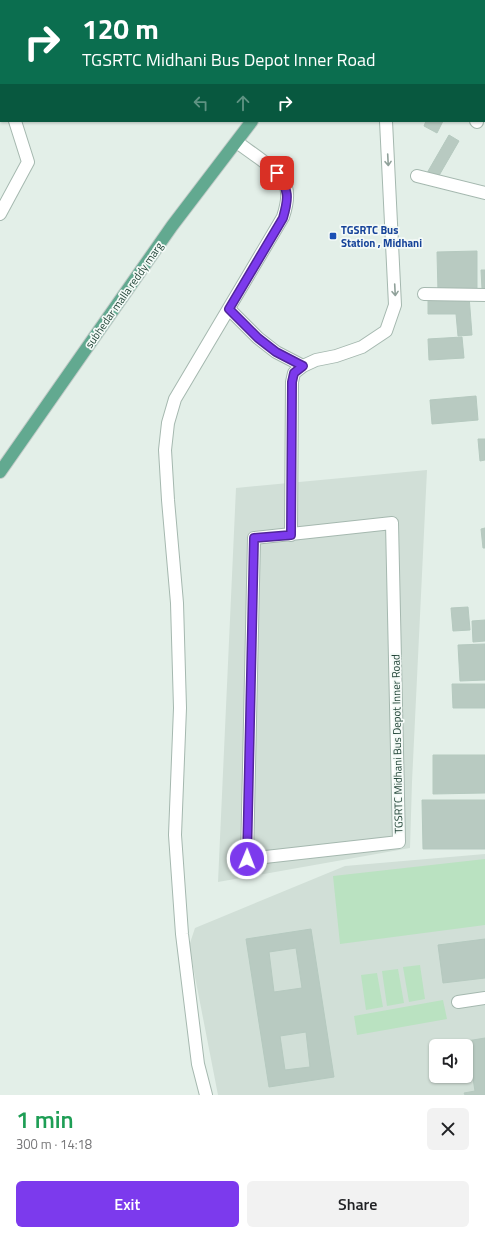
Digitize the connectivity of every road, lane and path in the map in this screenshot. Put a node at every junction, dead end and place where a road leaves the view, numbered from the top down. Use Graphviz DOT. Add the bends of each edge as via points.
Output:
graph roads {
  1 [pos="15,122"];
  2 [pos="251,122"];
  3 [pos="386,122"];
  4 [pos="237,142"];
  5 [pos="418,176"];
  6 [pos="485,192"];
  7 [pos="0,214"];
  8 [pos="424,294"];
  9 [pos="485,295"];
  10 [pos="229,309"];
  11 [pos="303,366"];
  12 [pos="0,472"];
  13 [pos="291,535"];
  14 [pos="485,998"];
  15 [pos="458,1002"];
  16 [pos="206,1095"];
  1 -- 7 [label="street" via="28,162"];
  2 -- 4 [label="main road, subhedar malla reddy marg"];
  3 -- 11 [label="street, one-way" via="396,305 386,331 362,347"];
  4 -- 10 [label="street" via="277,173 286,187 287,203 283,218"];
  4 -- 12 [label="main road, subhedar malla reddy marg" via="172,226"];
  5 -- 6 [label="street"];
  8 -- 9 [label="street"];
  10 -- 11 [label="street" via="276,352"];
  10 -- 16 [label="street" via="175,399 168,423 165,450 178,603 180,708 175,835 184,950 198,1064"];
  11 -- 13 [label="street" via="294,373 292,382"];
  13 -- 13 [label="street, TGSRTC Midhani Bus Depot Inner Road" via="392,523 399,842 247,859 254,538"];
  14 -- 15 [label="street"];
}
